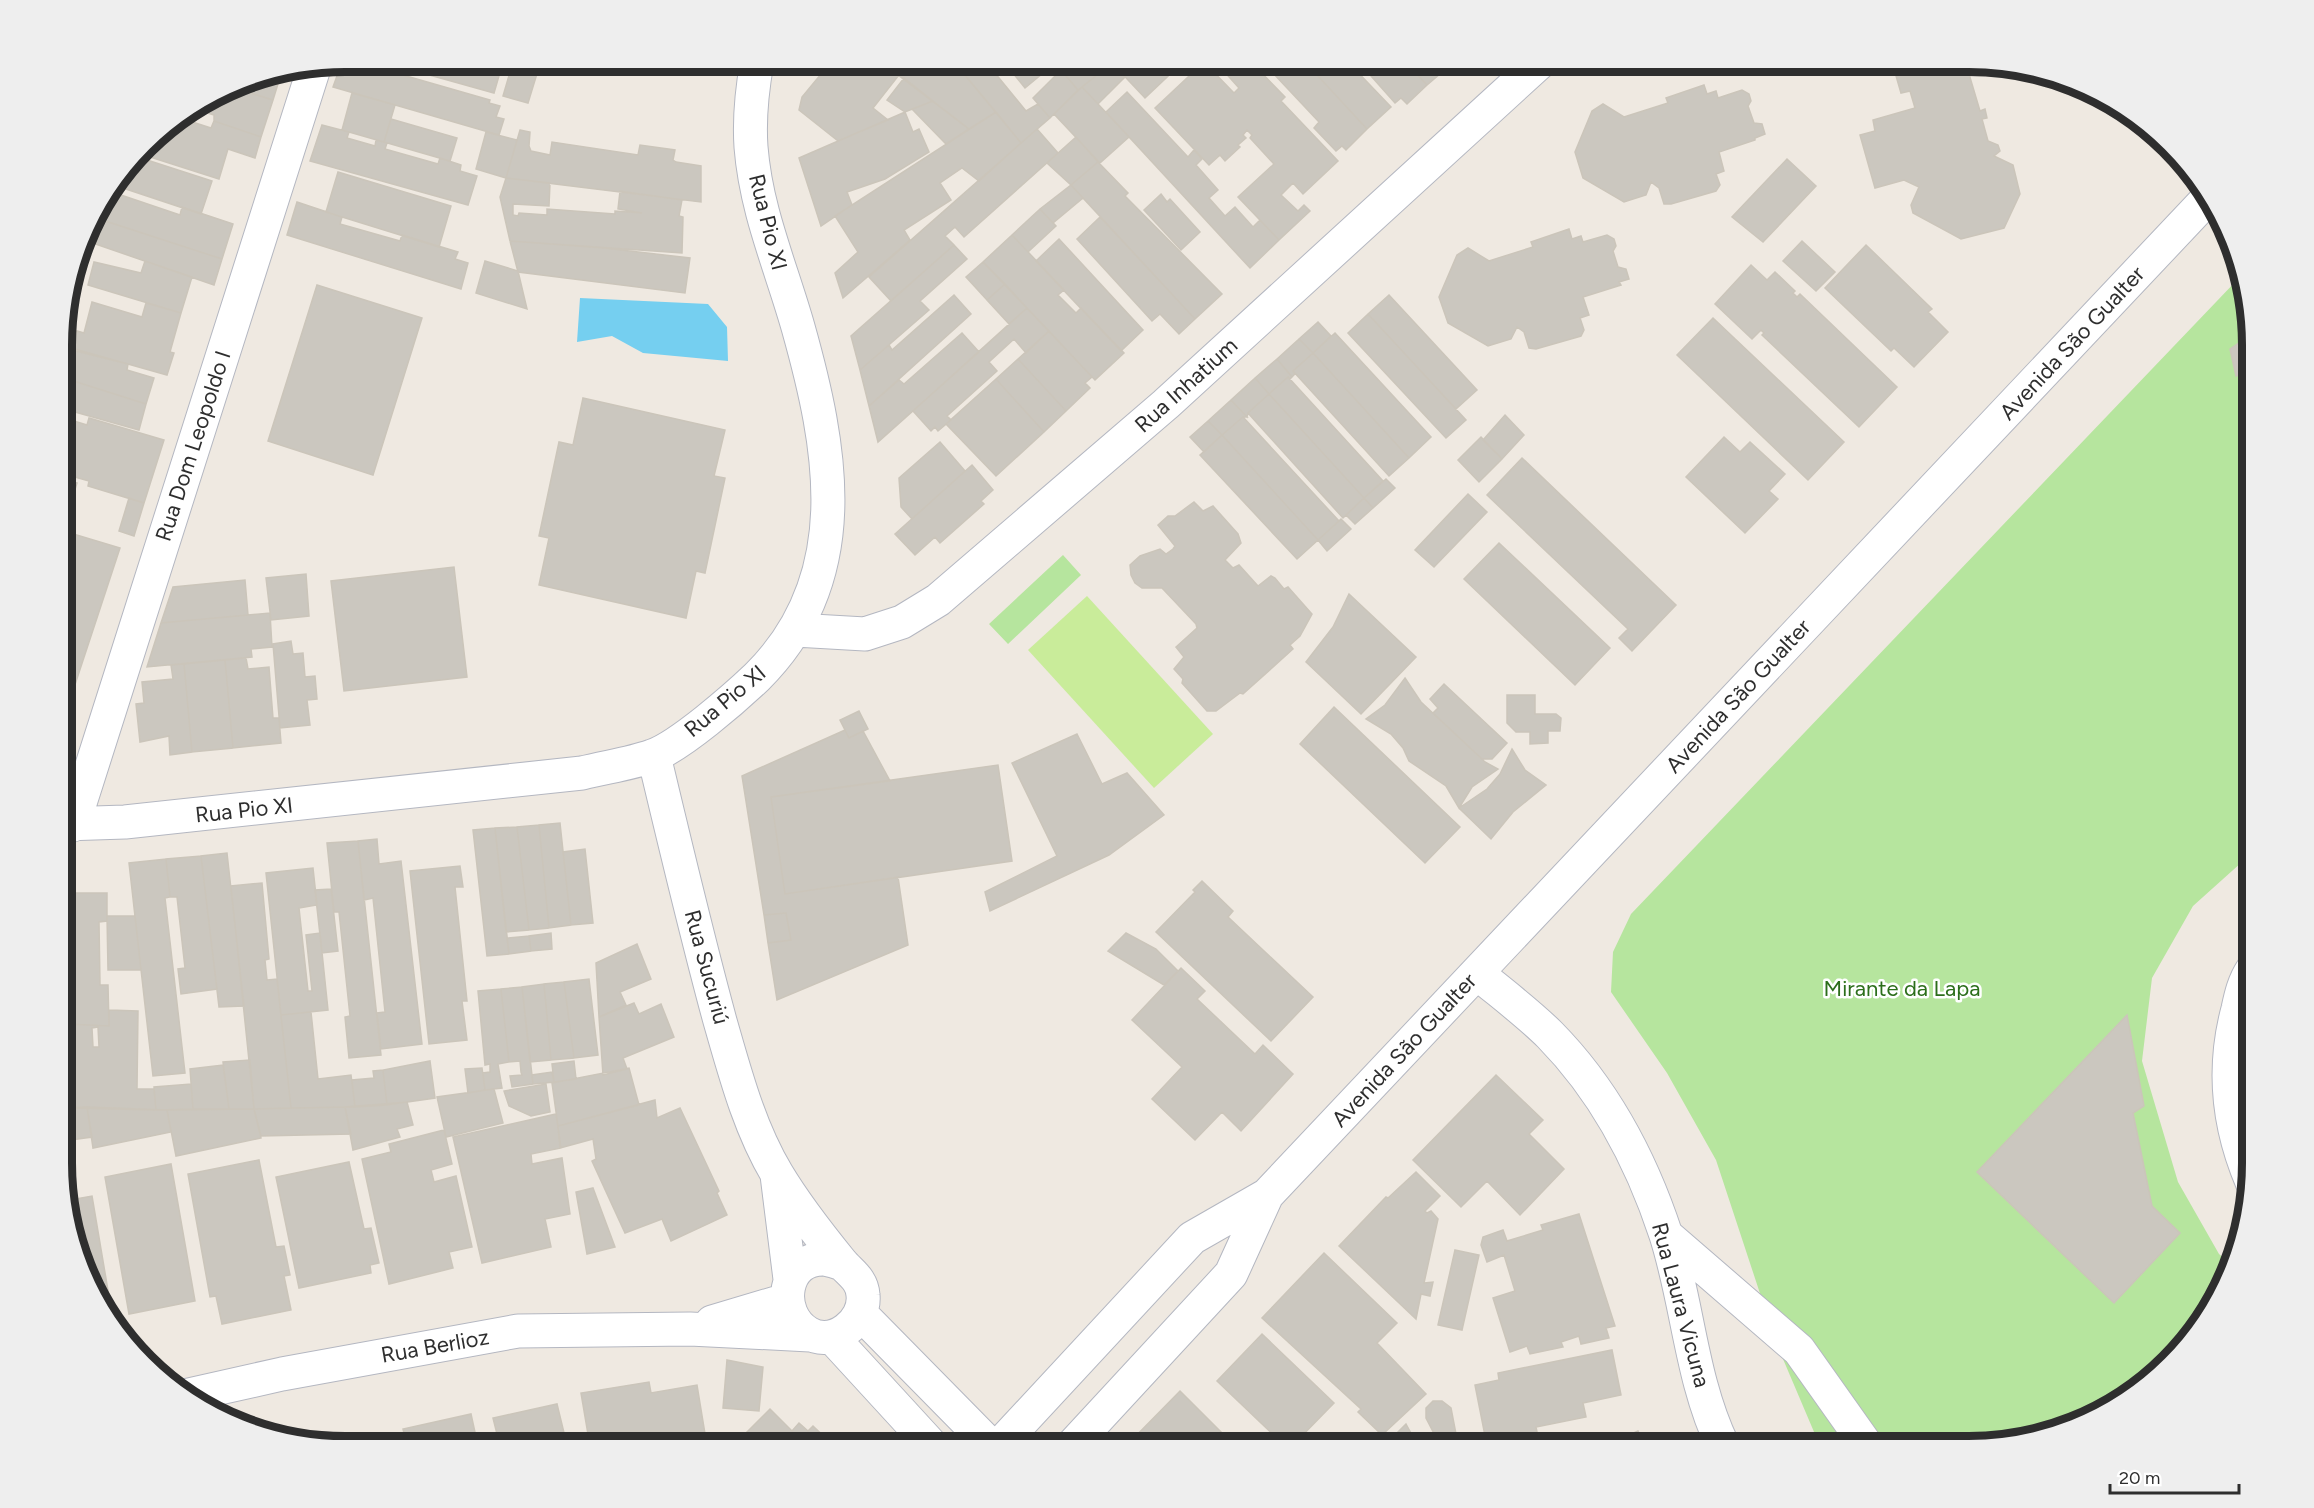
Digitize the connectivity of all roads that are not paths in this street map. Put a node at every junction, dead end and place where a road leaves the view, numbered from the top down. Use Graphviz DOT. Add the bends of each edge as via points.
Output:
graph roads {
  1 [pos="755,72"];
  2 [pos="1529,72"];
  3 [pos="312,74"];
  4 [pos="2203,204"];
  5 [pos="795,630"];
  6 [pos="654,756"];
  7 [pos="72,816"];
  8 [pos="72,825"];
  9 [pos="1478,973"];
  10 [pos="2242,992"];
  11 [pos="2242,1154"];
  12 [pos="777,1173"];
  13 [pos="1267,1195"];
  14 [pos="1666,1235"];
  15 [pos="842,1264"];
  16 [pos="788,1289"];
  17 [pos="861,1314"];
  18 [pos="690,1329"];
  19 [pos="821,1336"];
  20 [pos="198,1393"];
  21 [pos="922,1436"];
  22 [pos="981,1436"];
  23 [pos="1008,1436"];
  24 [pos="1081,1436"];
  25 [pos="1719,1436"];
  26 [pos="1860,1436"];
  1 -- 5 [label="street, Rua Pio XI" via="750,103 751,148 761,208 800,335 828,463 829,518 822,556"];
  2 -- 5 [label="street, Rua Inhatium" via="1166,404 938,600 902,622 865,634"];
  3 -- 7 [label="street, Rua Dom Leopoldo I"];
  4 -- 9 [label="street, Avenida São Gualter"];
  5 -- 6 [label="street, Rua Pio XI" via="767,667 739,694"];
  6 -- 8 [label="street, Rua Pio XI" via="582,773 454,789"];
  6 -- 12 [label="street, Rua Sucuriú" via="743,1100"];
  9 -- 13 [label="street, Avenida São Gualter"];
  9 -- 14 [label="street, Rua Laura Vicuna" via="1550,1035 1594,1087 1627,1142"];
  10 -- 11 [label="street" via="2230,1038 2228,1090 2234,1132"];
  12 -- 15 [label="street, Rua Sucuriú"];
  12 -- 16 [label="street, Rua Sucuriú"];
  13 -- 23 [label="street, Avenida São Gualter" via="1192,1238"];
  13 -- 24 [label="street, Avenida São Gualter" via="1231,1274"];
  14 -- 25 [label="street, Rua Laura Vicuna" via="1701,1386"];
  14 -- 26 [label="street" via="1799,1350"];
  15 -- 16 [label="street" via="824,1259 805,1264"];
  15 -- 17 [label="street" via="857,1276 863,1295"];
  16 -- 18 [label="street, Rua Berlioz"];
  16 -- 19 [label="street" via="792,1321"];
  17 -- 19 [label="street" via="849,1329"];
  17 -- 22 [label="street"];
  18 -- 19 [label="street, Rua Berlioz"];
  18 -- 20 [label="street, Rua Berlioz" via="518,1331"];
  19 -- 21 [label="street"];
}
